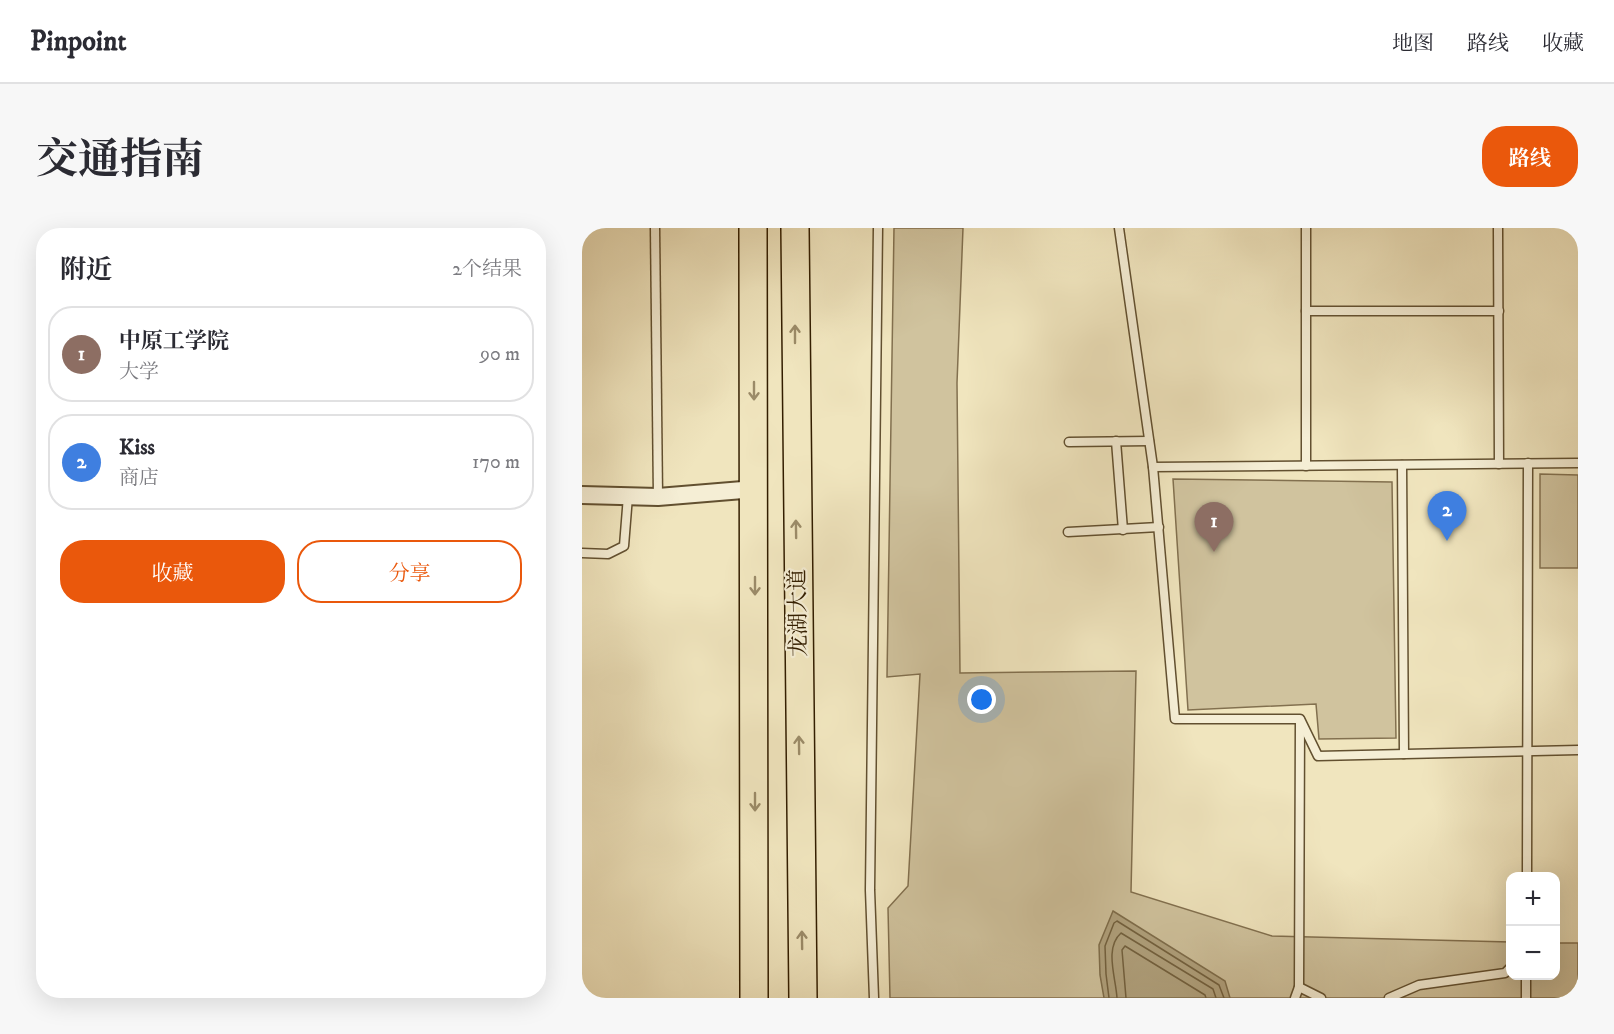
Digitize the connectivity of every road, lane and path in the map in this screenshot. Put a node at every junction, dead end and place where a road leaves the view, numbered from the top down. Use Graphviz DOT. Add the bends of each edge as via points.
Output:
graph roads {
  1 [pos="655,228"];
  2 [pos="753,228"];
  3 [pos="795,228"];
  4 [pos="878,228"];
  5 [pos="1119,228"];
  6 [pos="1306,228"];
  7 [pos="1498,228"];
  8 [pos="1306,311"];
  9 [pos="1499,311"];
  10 [pos="1116,441"];
  11 [pos="1149,441"];
  12 [pos="1069,442"];
  13 [pos="1528,463"];
  14 [pos="1578,463"];
  15 [pos="1499,464"];
  16 [pos="1402,465"];
  17 [pos="1306,466"];
  18 [pos="1153,467"];
  19 [pos="755,489"];
  20 [pos="582,495"];
  21 [pos="628,496"];
  22 [pos="658,497"];
  23 [pos="1159,527"];
  24 [pos="1123,530"];
  25 [pos="1068,532"];
  26 [pos="582,553"];
  27 [pos="1300,718"];
  28 [pos="1578,750"];
  29 [pos="1527,751"];
  30 [pos="1404,754"];
  31 [pos="1527,872"];
  32 [pos="1506,972"];
  33 [pos="1526,980"];
  34 [pos="1299,987"];
  35 [pos="754,998"];
  36 [pos="802,998"];
  37 [pos="874,998"];
  38 [pos="1295,998"];
  39 [pos="1321,998"];
  40 [pos="1389,998"];
  41 [pos="1526,998"];
  1 -- 22 [label="lane"];
  2 -- 19 [label="highway, 龙湖大道, one-way"];
  36 -- 3 [label="highway, 龙湖大道, one-way"];
  4 -- 37 [label="lane" via="870,890"];
  5 -- 11 [label="lane"];
  6 -- 8 [label="lane"];
  7 -- 9 [label="lane"];
  8 -- 9 [label="lane"];
  8 -- 17 [label="lane"];
  9 -- 15 [label="lane"];
  10 -- 11 [label="lane"];
  10 -- 12 [label="lane"];
  10 -- 24 [label="lane"];
  11 -- 18 [label="lane"];
  13 -- 14 [label="lane"];
  13 -- 15 [label="lane"];
  13 -- 29 [label="lane"];
  15 -- 16 [label="lane"];
  16 -- 17 [label="lane"];
  16 -- 30 [label="lane"];
  17 -- 18 [label="lane"];
  18 -- 23 [label="lane"];
  19 -- 22 [label="street"];
  19 -- 35 [label="highway, 龙湖大道, one-way"];
  20 -- 21 [label="street"];
  21 -- 22 [label="street"];
  21 -- 26 [label="lane" via="624,546 608,554"];
  23 -- 24 [label="lane"];
  23 -- 27 [label="lane" via="1175,718"];
  24 -- 25 [label="lane"];
  27 -- 30 [label="lane" via="1318,756"];
  27 -- 34 [label="lane"];
  28 -- 29 [label="lane"];
  29 -- 30 [label="lane"];
  29 -- 31 [label="lane"];
  32 -- 40 [label="lane" via="1419,985"];
  33 -- 41 [label="lane"];
  34 -- 38 [label="lane"];
  34 -- 39 [label="lane"];
}
